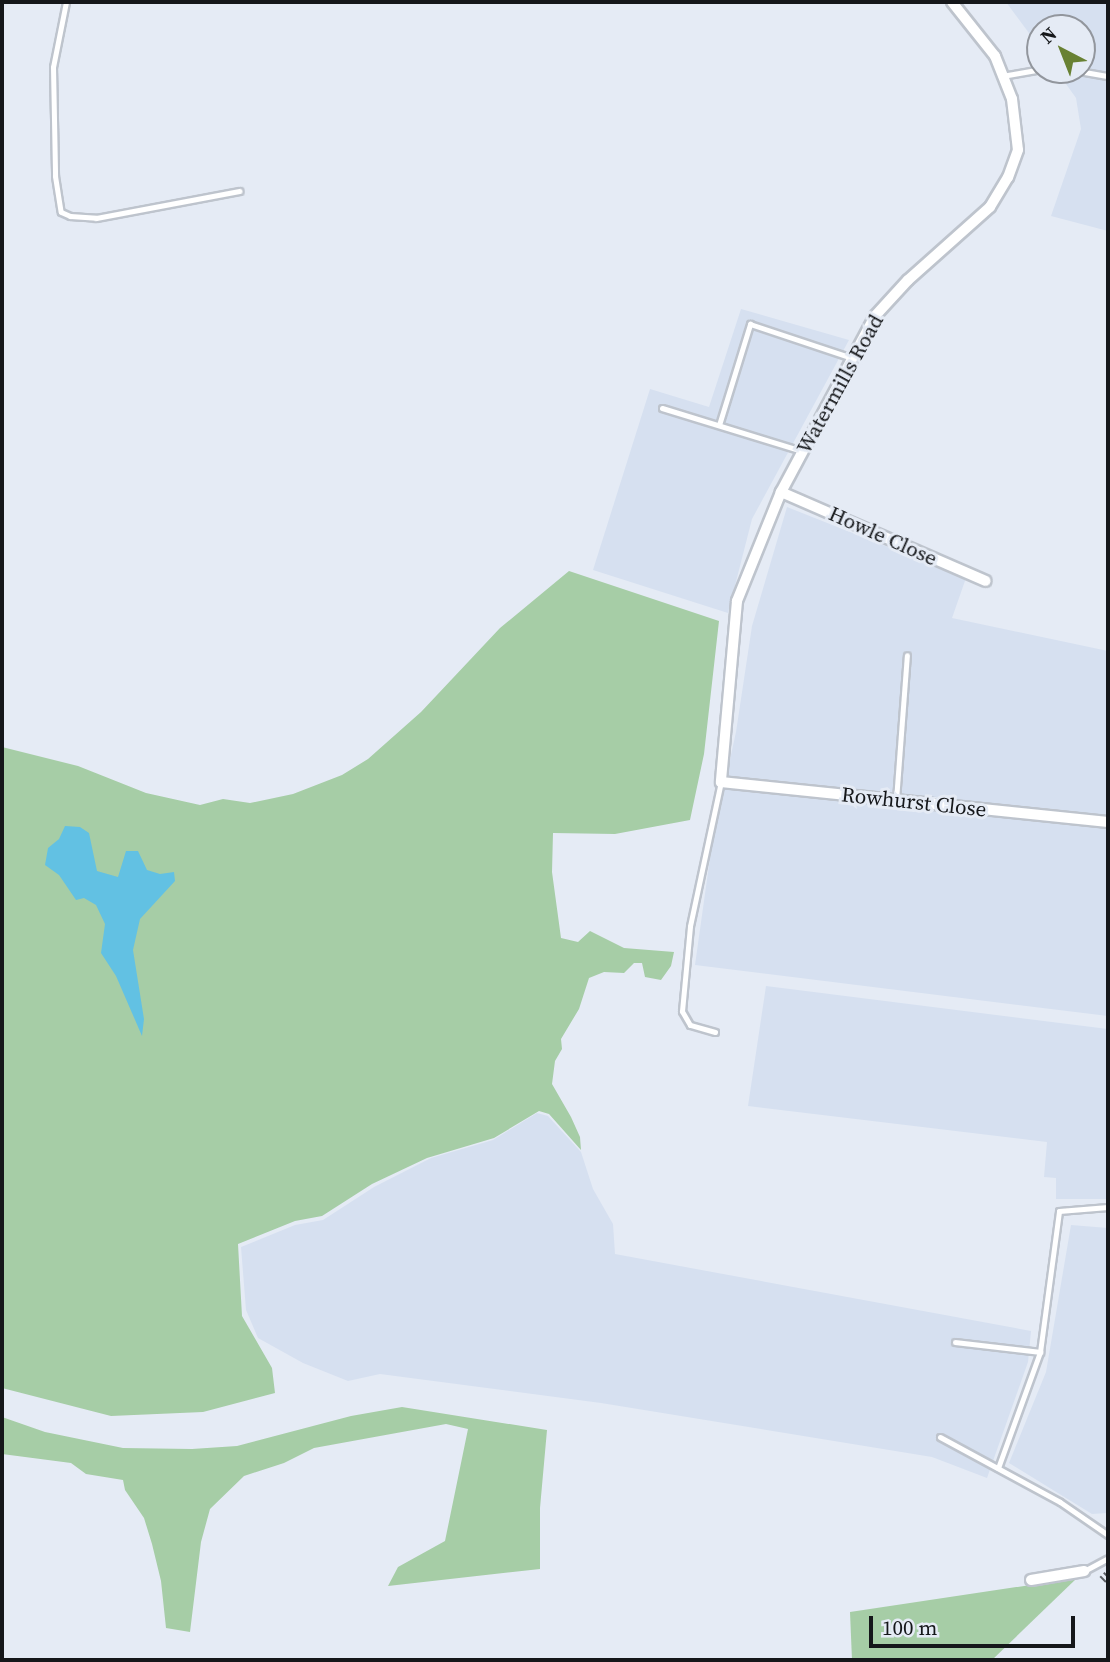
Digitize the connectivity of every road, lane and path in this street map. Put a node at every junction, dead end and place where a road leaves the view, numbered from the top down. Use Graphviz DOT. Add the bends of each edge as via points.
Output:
graph roads {
  1 [pos="66,2"];
  2 [pos="952,2"];
  3 [pos="1026,72"];
  4 [pos="1002,76"];
  5 [pos="239,191"];
  6 [pos="852,358"];
  7 [pos="662,408"];
  8 [pos="719,425"];
  9 [pos="802,451"];
  10 [pos="781,492"];
  11 [pos="986,581"];
  12 [pos="907,655"];
  13 [pos="720,782"];
  14 [pos="896,800"];
  15 [pos="1108,822"];
  16 [pos="715,1032"];
  17 [pos="1108,1208"];
  18 [pos="955,1342"];
  19 [pos="1040,1352"];
  20 [pos="940,1437"];
  21 [pos="998,1468"];
  22 [pos="1108,1535"];
  23 [pos="1108,1558"];
  24 [pos="1084,1571"];
  25 [pos="1031,1580"];
  1 -- 5 [label="lane" via="53,67 55,176 61,212 96,218"];
  2 -- 4 [label="street, Watermills Road" via="995,56"];
  3 -- 4 [label="lane"];
  4 -- 6 [label="street, Watermills Road" via="1012,99 1018,150 1008,177 990,207 875,316"];
  6 -- 8 [label="lane" via="750,324"];
  6 -- 9 [label="street, Watermills Road"];
  7 -- 8 [label="lane"];
  8 -- 9 [label="lane"];
  9 -- 10 [label="street, Watermills Road"];
  10 -- 11 [label="street, Howle Close"];
  10 -- 13 [label="street, Watermills Road" via="737,601"];
  12 -- 14 [label="lane"];
  13 -- 14 [label="street, Rowhurst Close"];
  13 -- 16 [label="lane" via="690,926 682,1011 690,1026"];
  14 -- 15 [label="street, Rowhurst Close"];
  17 -- 19 [label="lane" via="1059,1210"];
  18 -- 19 [label="lane"];
  19 -- 21 [label="lane"];
  20 -- 21 [label="lane"];
  21 -- 22 [label="lane"];
  23 -- 24 [label="lane"];
  24 -- 25 [label="street"];
}
